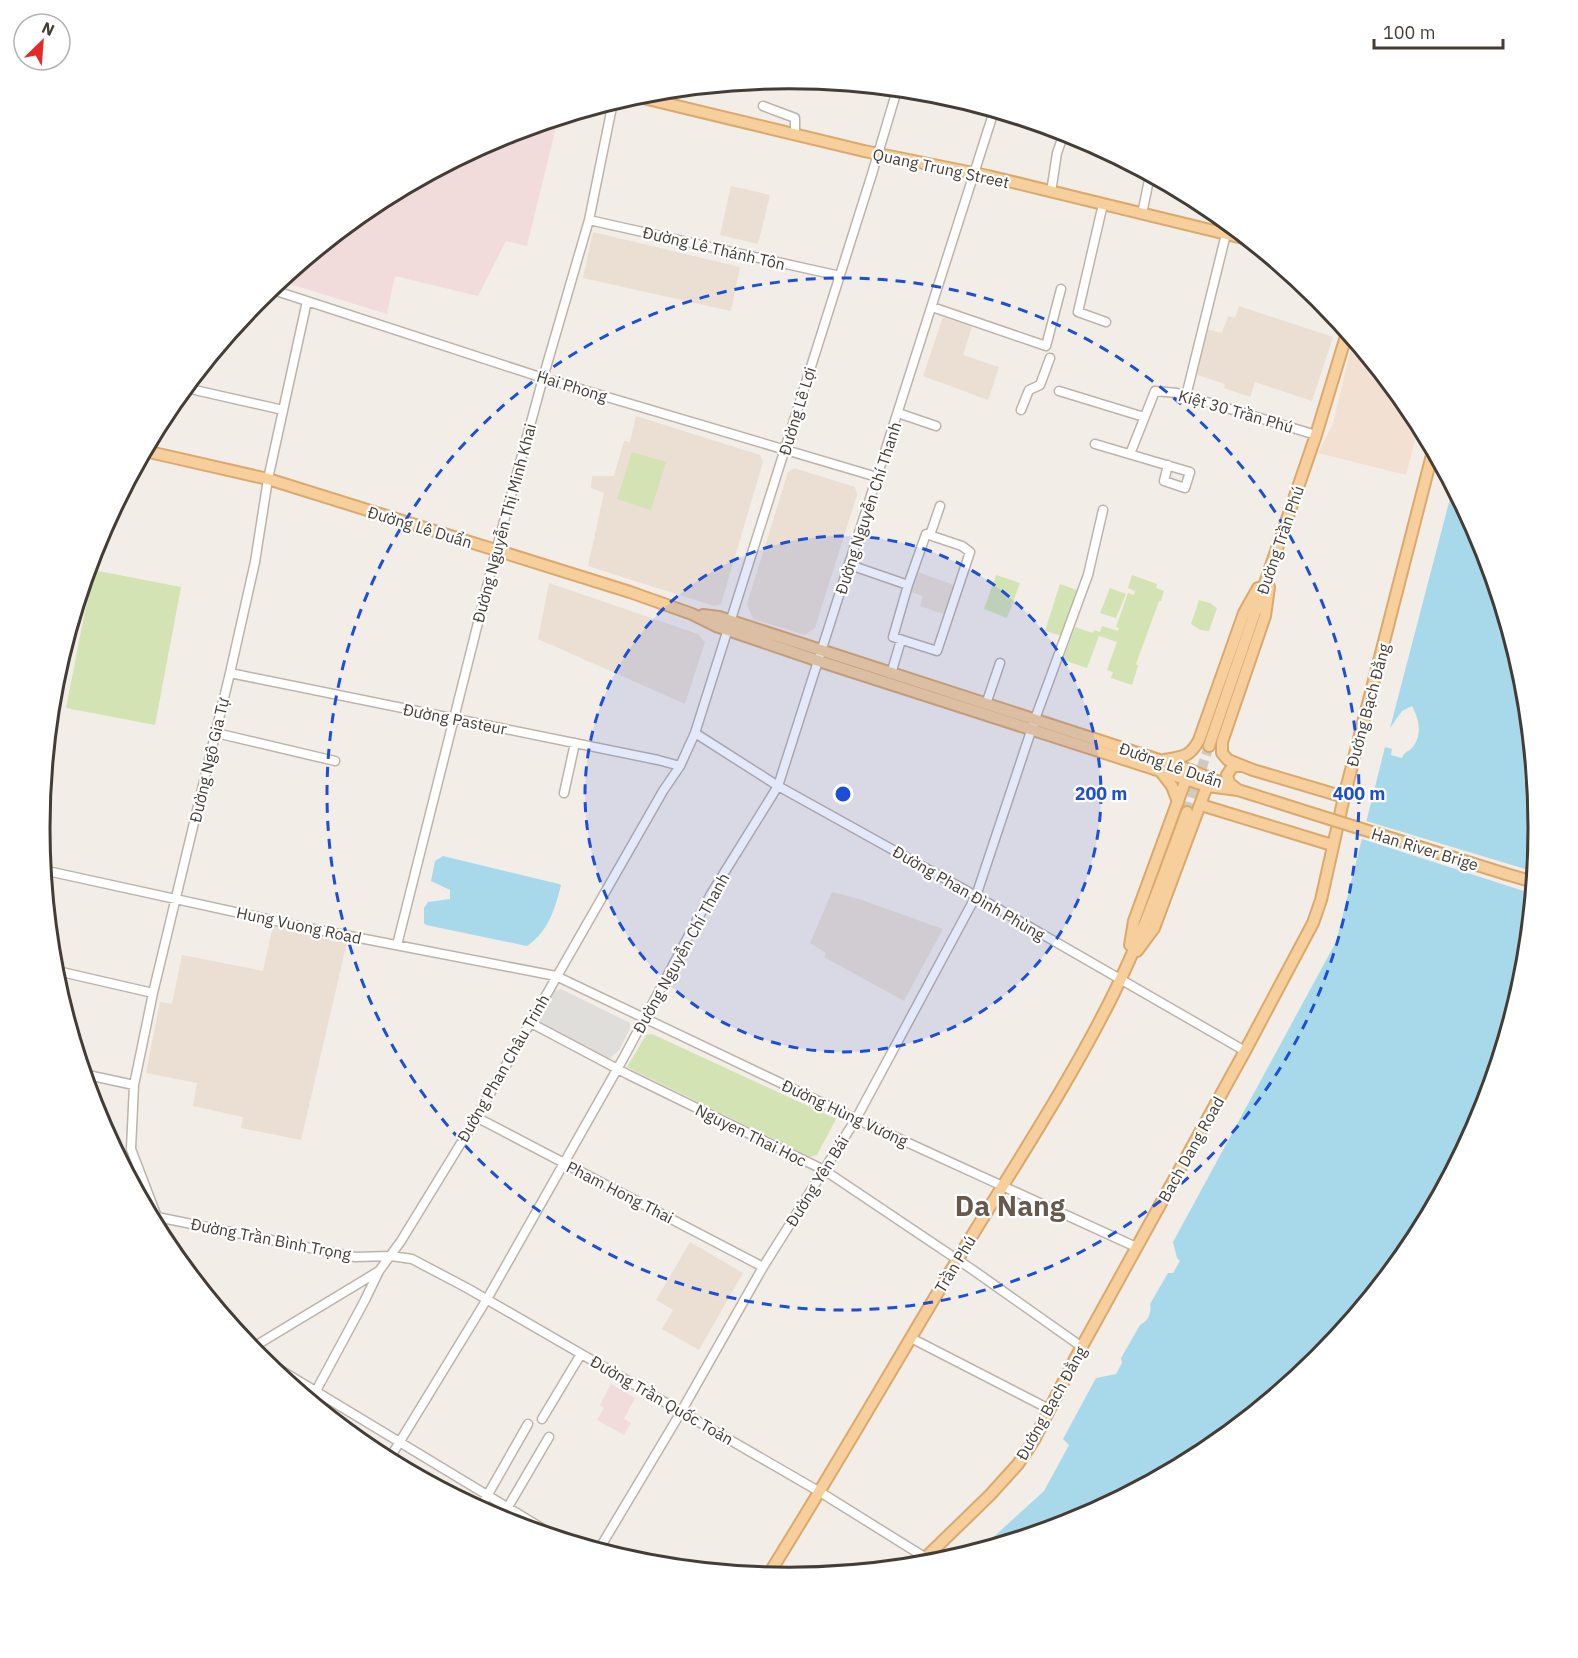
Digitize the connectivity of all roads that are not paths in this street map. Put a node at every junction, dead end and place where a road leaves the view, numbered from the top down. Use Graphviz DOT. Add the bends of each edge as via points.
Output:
graph roads {
  1 [pos="895,97"];
  2 [pos="658,102"];
  3 [pos="763,106"];
  4 [pos="611,112"];
  5 [pos="992,118"];
  6 [pos="795,135"];
  7 [pos="1061,142"];
  8 [pos="878,154"];
  9 [pos="974,174"];
  10 [pos="1148,183"];
  11 [pos="1051,192"];
  12 [pos="1103,204"];
  13 [pos="1142,214"];
  14 [pos="589,220"];
  15 [pos="1226,234"];
  16 [pos="840,276"];
  17 [pos="1061,289"];
  18 [pos="280,292"];
  19 [pos="307,301"];
  20 [pos="932,307"];
  21 [pos="1106,322"];
  22 [pos="1345,341"];
  23 [pos="1050,358"];
  24 [pos="543,378"];
  25 [pos="194,390"];
  26 [pos="1059,391"];
  27 [pos="1186,396"];
  28 [pos="283,410"];
  29 [pos="1021,410"];
  30 [pos="898,413"];
  31 [pos="1144,417"];
  32 [pos="936,426"];
  33 [pos="1316,435"];
  34 [pos="1095,444"];
  35 [pos="785,450"];
  36 [pos="153,453"];
  37 [pos="1130,454"];
  38 [pos="1430,461"];
  39 [pos="1168,465"];
  40 [pos="877,477"];
  41 [pos="268,479"];
  42 [pos="940,506"];
  43 [pos="1103,510"];
  44 [pos="928,535"];
  45 [pos="496,551"];
  46 [pos="1274,557"];
  47 [pos="850,565"];
  48 [pos="908,585"];
  49 [pos="730,626"];
  50 [pos="901,640"];
  51 [pos="821,656"];
  52 [pos="1000,663"];
  53 [pos="230,673"];
  54 [pos="891,674"];
  55 [pos="986,704"];
  56 [pos="452,718"];
  57 [pos="1033,724"];
  58 [pos="216,733"];
  59 [pos="695,733"];
  60 [pos="575,743"];
  61 [pos="1209,746"];
  62 [pos="335,761"];
  63 [pos="1160,765"];
  64 [pos="680,766"];
  65 [pos="1253,770"];
  66 [pos="1186,779"];
  67 [pos="778,786"];
  68 [pos="1207,786"];
  69 [pos="1238,790"];
  70 [pos="564,793"];
  71 [pos="1344,797"];
  72 [pos="1178,802"];
  73 [pos="1200,805"];
  74 [pos="1186,812"];
  75 [pos="1332,845"];
  76 [pos="51,872"];
  77 [pos="1527,880"];
  78 [pos="976,896"];
  79 [pos="176,899"];
  80 [pos="397,945"];
  81 [pos="1127,963"];
  82 [pos="64,974"];
  83 [pos="556,976"];
  84 [pos="1120,980"];
  85 [pos="153,993"];
  86 [pos="645,1018"];
  87 [pos="529,1022"];
  88 [pos="1245,1051"];
  89 [pos="618,1069"];
  90 [pos="92,1076"];
  91 [pos="134,1085"];
  92 [pos="476,1117"];
  93 [pos="856,1119"];
  94 [pos="563,1163"];
  95 [pos="824,1170"];
  96 [pos="1004,1186"];
  97 [pos="145,1192"];
  98 [pos="161,1219"];
  99 [pos="1136,1247"];
  100 [pos="392,1256"];
  101 [pos="957,1260"];
  102 [pos="763,1267"];
  103 [pos="379,1271"];
  104 [pos="352,1287"];
  105 [pos="487,1299"];
  106 [pos="365,1300"];
  107 [pos="911,1338"];
  108 [pos="258,1344"];
  109 [pos="1082,1347"];
  110 [pos="581,1354"];
  111 [pos="294,1379"];
  112 [pos="316,1392"];
  113 [pos="314,1396"];
  114 [pos="1049,1409"];
  115 [pos="681,1412"];
  116 [pos="542,1419"];
  117 [pos="528,1424"];
  118 [pos="549,1437"];
  119 [pos="399,1441"];
  120 [pos="392,1453"];
  121 [pos="820,1492"];
  122 [pos="487,1494"];
  123 [pos="483,1502"];
  124 [pos="508,1508"];
  125 [pos="533,1522"];
  126 [pos="602,1544"];
  127 [pos="929,1555"];
  128 [pos="922,1556"];
  129 [pos="773,1568"];
  1 -- 8 [label="street, Đường Lê Lợi"];
  2 -- 6 [label="main road, Quang Trung Street"];
  3 -- 6 [label="street" via="795,118"];
  4 -- 14 [label="street, Đường Nguyễn Thị Minh Khai"];
  5 -- 9 [label="street, Đường Nguyễn Chí Thanh"];
  6 -- 8 [label="main road, Quang Trung Street"];
  7 -- 11 [label="street"];
  8 -- 9 [label="main road, Quang Trung Street"];
  8 -- 16 [label="street, Đường Lê Lợi"];
  9 -- 11 [label="main road, Quang Trung Street"];
  9 -- 20 [label="street, Đường Nguyễn Chí Thanh"];
  10 -- 13 [label="street"];
  11 -- 12 [label="main road, Quang Trung Street"];
  12 -- 13 [label="main road, Quang Trung Street"];
  12 -- 21 [label="street" via="1078,312"];
  13 -- 15 [label="main road, Quang Trung Street"];
  14 -- 16 [label="street, Đường Lê Thánh Tôn"];
  14 -- 24 [label="street, Đường Nguyễn Thị Minh Khai"];
  15 -- 27 [label="street"];
  16 -- 35 [label="street, Đường Lê Lợi"];
  17 -- 20 [label="street" via="1046,346"];
  18 -- 19 [label="street, Hai Phong"];
  19 -- 24 [label="street, Hai Phong"];
  19 -- 28 [label="street, Đường Ngô Gia Tự"];
  20 -- 30 [label="street, Đường Nguyễn Chí Thanh"];
  22 -- 33 [label="main road, Đường Trần Phú"];
  23 -- 29 [label="street" via="1040,385 1029,390"];
  24 -- 35 [label="street, Hai Phong"];
  24 -- 45 [label="street, Đường Nguyễn Thị Minh Khai"];
  25 -- 28 [label="street"];
  26 -- 31 [label="street"];
  27 -- 31 [label="street, Kiệt 30 Trần Phú" via="1155,391"];
  27 -- 33 [label="street, Kiệt 30 Trần Phú"];
  28 -- 41 [label="street, Đường Ngô Gia Tự"];
  30 -- 32 [label="street, Đường Nguyễn Chí Thanh"];
  30 -- 40 [label="street, Đường Nguyễn Chí Thanh"];
  31 -- 37 [label="street"];
  33 -- 46 [label="main road, Đường Trần Phú"];
  34 -- 37 [label="street"];
  35 -- 40 [label="street, Hai Phong"];
  35 -- 49 [label="street, Đường Lê Lợi"];
  36 -- 41 [label="main road, Đường Lê Duẩn"];
  37 -- 39 [label="street"];
  38 -- 71 [label="main road, Đường Bạch Đằng"];
  40 -- 47 [label="street, Đường Nguyễn Chí Thanh"];
  41 -- 45 [label="main road, Đường Lê Duẩn"];
  41 -- 53 [label="street, Đường Ngô Gia Tự" via="255,562"];
  42 -- 44 [label="street"];
  43 -- 57 [label="street, Đường Yên Bái" via="1088,575"];
  44 -- 48 [label="street"];
  44 -- 50 [label="street" via="970,552 938,651"];
  45 -- 49 [label="main road, Đường Lê Duẩn"];
  45 -- 56 [label="street, Đường Nguyễn Thị Minh Khai"];
  46 -- 61 [label="main road, Đường Trần Phú"];
  46 -- 63 [label="main road" via="1244,614 1197,745 1191,753"];
  46 -- 65 [label="main road" via="1265,616 1221,748 1228,760"];
  47 -- 48 [label="street"];
  47 -- 51 [label="street, Đường Nguyễn Chí Thanh"];
  48 -- 50 [label="street" via="892,637"];
  49 -- 51 [label="main road, Đường Lê Duẩn"];
  49 -- 59 [label="street, Đường Lê Lợi"];
  50 -- 54 [label="street"];
  51 -- 54 [label="main road, Đường Lê Duẩn"];
  51 -- 57 [label="main road, Đường Lê Duẩn"];
  51 -- 67 [label="street, Đường Nguyễn Chí Thanh"];
  52 -- 55 [label="street"];
  53 -- 56 [label="street, Đường Pasteur"];
  53 -- 58 [label="street, Đường Ngô Gia Tự"];
  54 -- 55 [label="main road, Đường Lê Duẩn"];
  55 -- 57 [label="main road, Đường Lê Duẩn"];
  56 -- 60 [label="street, Đường Pasteur"];
  56 -- 80 [label="street, Đường Nguyễn Thị Minh Khai"];
  57 -- 63 [label="main road, Đường Lê Duẩn"];
  57 -- 78 [label="street, Đường Yên Bái"];
  58 -- 62 [label="street"];
  58 -- 79 [label="street, Đường Ngô Gia Tự"];
  59 -- 64 [label="street, Đường Phan Châu Trinh"];
  59 -- 67 [label="street, Đường Phan Đình Phùng"];
  60 -- 64 [label="street, Đường Pasteur"];
  60 -- 70 [label="street"];
  63 -- 66 [label="main road, Đường Lê Duẩn"];
  63 -- 69 [label="main road, Đường Lê Duẩn" via="1210,777"];
  63 -- 72 [label="main road"];
  64 -- 83 [label="street, Đường Phan Châu Trinh"];
  65 -- 69 [label="main road" via="1239,765 1230,768 1227,780"];
  65 -- 71 [label="main road"];
  66 -- 68 [label="main road, Đường Lê Duẩn"];
  66 -- 72 [label="main road"];
  67 -- 78 [label="street, Đường Phan Đình Phùng"];
  67 -- 86 [label="street, Đường Nguyễn Chí Thanh" via="711,894"];
  68 -- 69 [label="main road, Đường Lê Duẩn"];
  68 -- 73 [label="main road"];
  69 -- 77 [label="main road, Han River Brige, bridge"];
  71 -- 75 [label="main road, Đường Bạch Đằng"];
  72 -- 81 [label="main road" via="1134,921"];
  73 -- 75 [label="main road"];
  73 -- 81 [label="main road" via="1154,928"];
  74 -- 81 [label="main road, Trần Phú" via="1155,900"];
  75 -- 88 [label="main road, Đường Bạch Đằng" via="1313,923"];
  76 -- 79 [label="street, Hung Vuong Road"];
  78 -- 84 [label="street, Đường Phan Đình Phùng"];
  78 -- 93 [label="street, Đường Yên Bái"];
  79 -- 80 [label="street, Hung Vuong Road"];
  79 -- 85 [label="street, Đường Ngô Gia Tự"];
  80 -- 83 [label="street, Hung Vuong Road"];
  81 -- 84 [label="main road, Trần Phú"];
  82 -- 85 [label="street"];
  83 -- 86 [label="street, Đường Hùng Vương"];
  83 -- 87 [label="street, Đường Phan Châu Trinh"];
  84 -- 88 [label="street, Đường Phan Đình Phùng"];
  84 -- 96 [label="main road, Trần Phú"];
  85 -- 91 [label="street, Đường Ngô Gia Tự"];
  86 -- 89 [label="street, Đường Nguyễn Chí Thanh"];
  86 -- 93 [label="street, Đường Hùng Vương"];
  87 -- 89 [label="street, Nguyen Thai Hoc"];
  87 -- 92 [label="street, Đường Phan Châu Trinh"];
  88 -- 99 [label="main road, Bach Dang Road"];
  89 -- 94 [label="street, Đường Nguyễn Chí Thanh"];
  89 -- 95 [label="street, Nguyen Thai Hoc"];
  90 -- 91 [label="street"];
  91 -- 97 [label="street, Đường Ngô Gia Tự" via="131,1149"];
  92 -- 94 [label="street, Pham Hong Thai"];
  92 -- 100 [label="street, Đường Phan Châu Trinh"];
  93 -- 95 [label="street, Đường Yên Bái"];
  93 -- 96 [label="street, Đường Hùng Vương"];
  94 -- 102 [label="street, Pham Hong Thai"];
  94 -- 105 [label="street, Đường Nguyễn Chí Thanh"];
  95 -- 101 [label="street, Nguyen Thai Hoc"];
  95 -- 102 [label="street, Đường Yên Bái"];
  96 -- 99 [label="street, Đường Hùng Vương"];
  96 -- 101 [label="main road, Trần Phú"];
  98 -- 100 [label="street, Đường Trần Bình Trọng" via="355,1257"];
  99 -- 109 [label="main road, Đường Bạch Đằng"];
  100 -- 103 [label="street, Đường Phan Châu Trinh"];
  100 -- 105 [label="street, Đường Trần Quốc Toản" via="412,1259"];
  101 -- 107 [label="main road, Trần Phú"];
  101 -- 109 [label="street, Nguyen Thai Hoc"];
  102 -- 115 [label="street, Đường Yên Bái"];
  103 -- 104 [label="street"];
  103 -- 106 [label="street, Đường Phan Châu Trinh"];
  104 -- 106 [label="street"];
  104 -- 108 [label="street"];
  105 -- 110 [label="street, Đường Trần Quốc Toản"];
  105 -- 119 [label="street, Đường Nguyễn Chí Thanh"];
  106 -- 112 [label="street, Đường Phan Châu Trinh"];
  107 -- 114 [label="street"];
  107 -- 121 [label="main road, Trần Phú"];
  109 -- 114 [label="main road, Đường Bạch Đằng"];
  110 -- 115 [label="street, Đường Trần Quốc Toản"];
  110 -- 116 [label="street"];
  111 -- 112 [label="street"];
  112 -- 113 [label="street, Đường Phan Châu Trinh"];
  112 -- 119 [label="street"];
  114 -- 127 [label="main road, Đường Bạch Đằng" via="1018,1464"];
  115 -- 121 [label="street, Đường Trần Quốc Toản"];
  115 -- 126 [label="street, Đường Yên Bái"];
  117 -- 122 [label="street"];
  118 -- 124 [label="street"];
  119 -- 120 [label="street, Đường Nguyễn Chí Thanh"];
  119 -- 122 [label="street"];
  121 -- 128 [label="street, Đường Trần Quốc Toản"];
  121 -- 129 [label="main road, Trần Phú"];
  122 -- 123 [label="street"];
  122 -- 124 [label="street"];
  124 -- 125 [label="street"];
}
